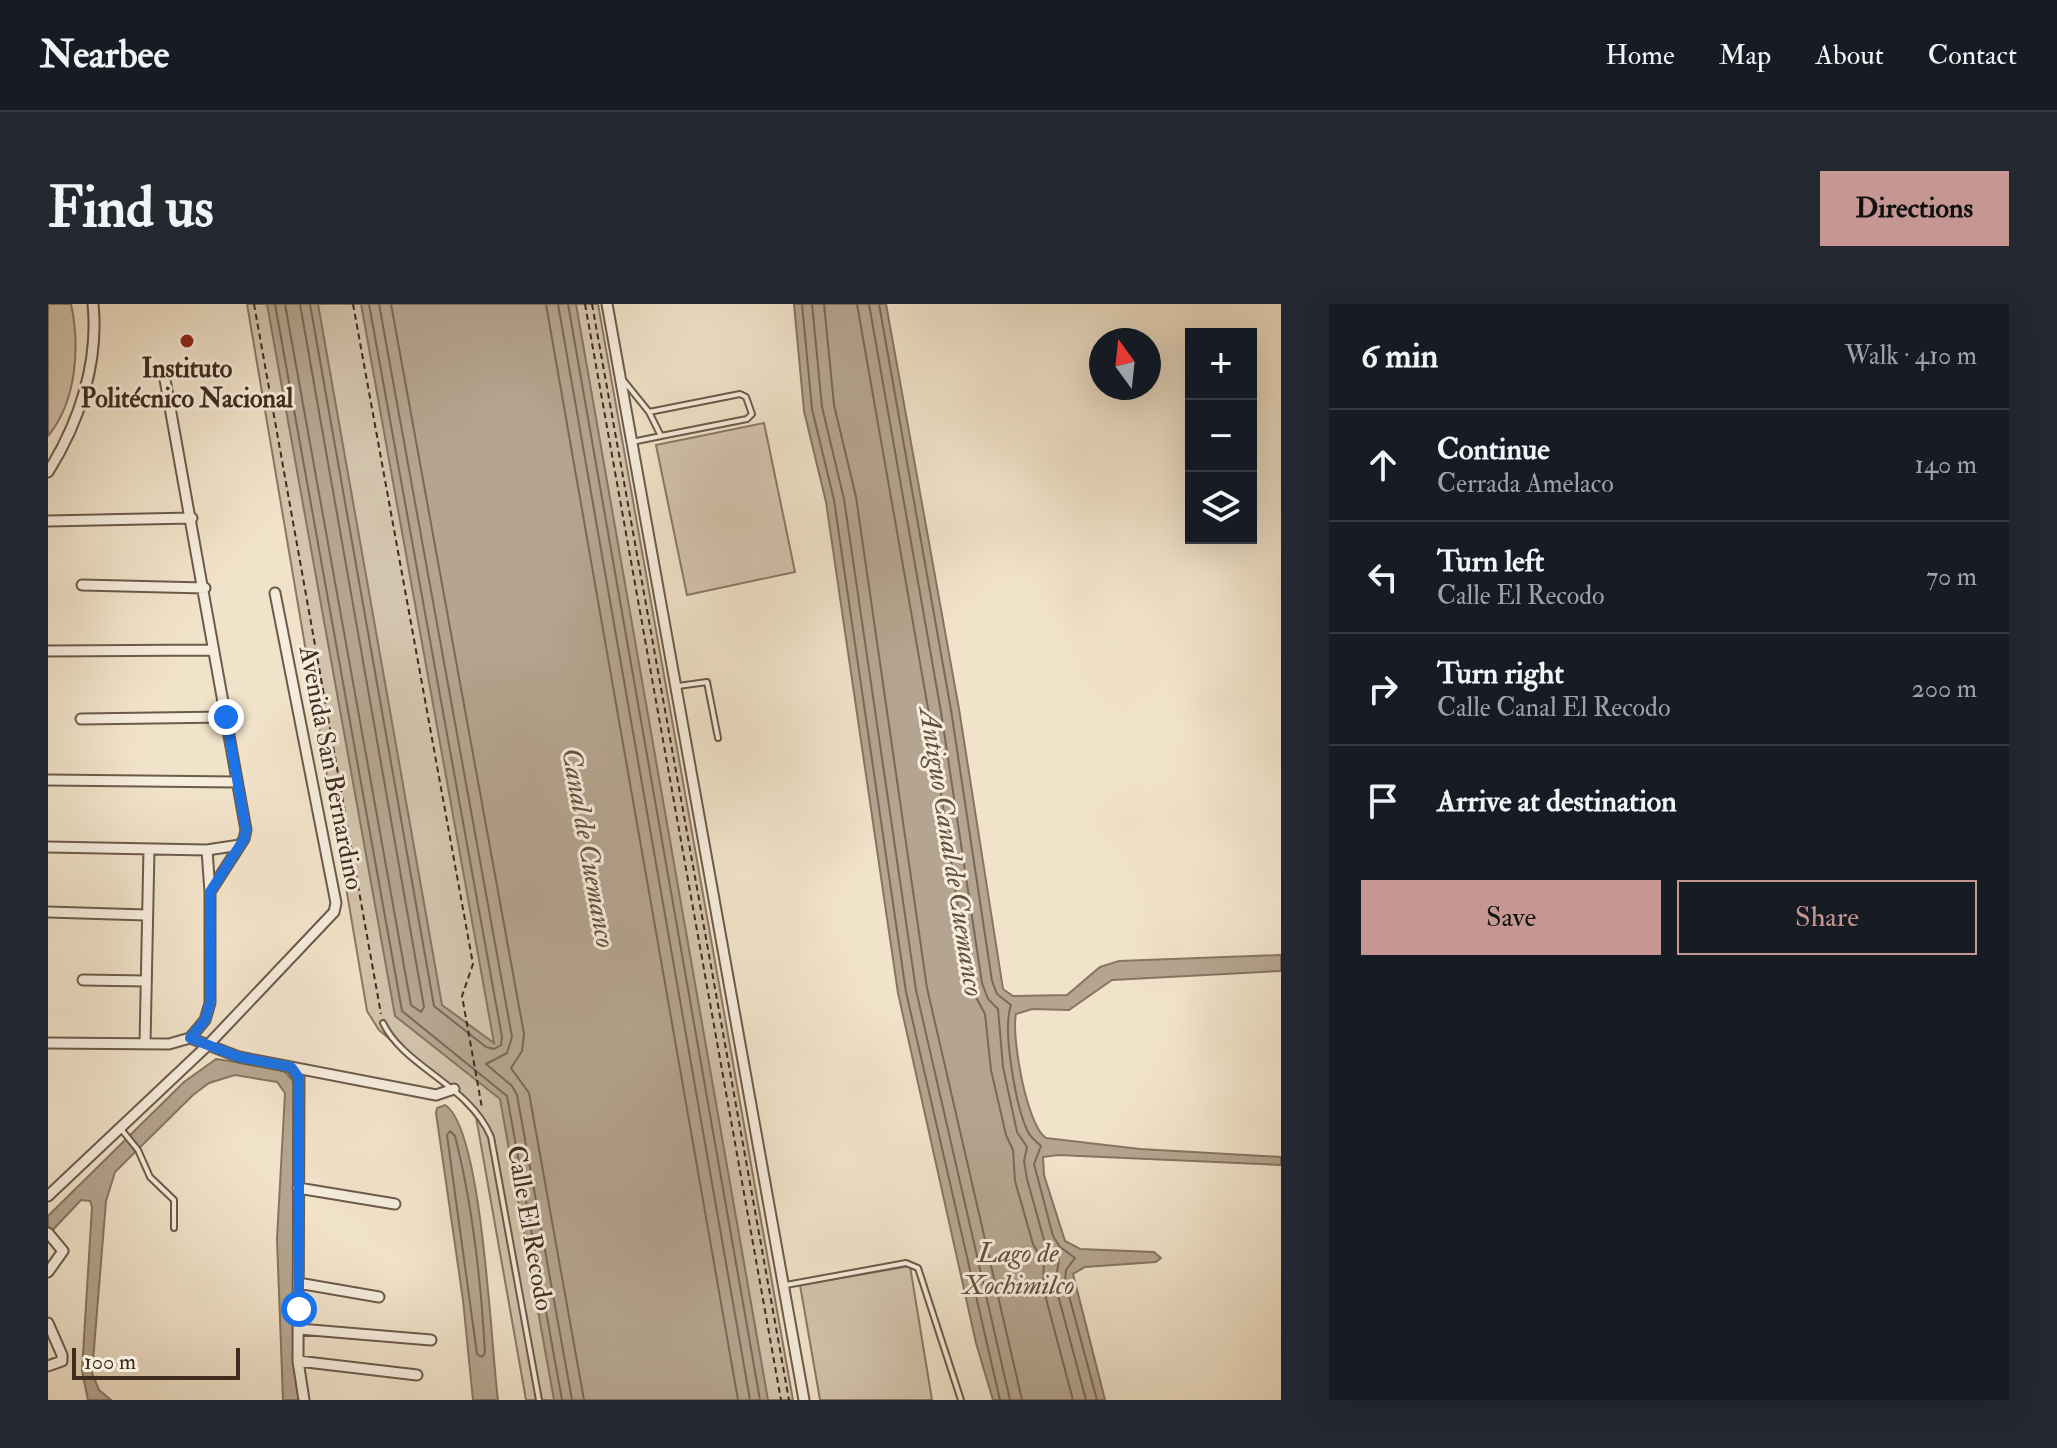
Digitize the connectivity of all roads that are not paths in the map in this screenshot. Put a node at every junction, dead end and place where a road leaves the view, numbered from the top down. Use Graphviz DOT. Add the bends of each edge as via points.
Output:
graph roads {
  1 [pos="93,304"];
  2 [pos="607,304"];
  3 [pos="164,374"];
  4 [pos="620,375"];
  5 [pos="649,412"];
  6 [pos="661,436"];
  7 [pos="632,442"];
  8 [pos="48,472"];
  9 [pos="192,518"];
  10 [pos="48,521"];
  11 [pos="82,585"];
  12 [pos="205,588"];
  13 [pos="275,593"];
  14 [pos="213,650"];
  15 [pos="48,651"];
  16 [pos="676,686"];
  17 [pos="226,717"];
  18 [pos="81,719"];
  19 [pos="718,738"];
  20 [pos="48,780"];
  21 [pos="237,782"];
  22 [pos="240,845"];
  23 [pos="48,847"];
  24 [pos="149,849"];
  25 [pos="207,850"];
  26 [pos="210,892"];
  27 [pos="48,912"];
  28 [pos="146,915"];
  29 [pos="83,980"];
  30 [pos="145,981"];
  31 [pos="383,1023"];
  32 [pos="190,1038"];
  33 [pos="48,1043"];
  34 [pos="145,1044"];
  35 [pos="208,1045"];
  36 [pos="291,1067"];
  37 [pos="454,1089"];
  38 [pos="124,1132"];
  39 [pos="298,1188"];
  40 [pos="48,1196"];
  41 [pos="395,1204"];
  42 [pos="174,1228"];
  43 [pos="51,1236"];
  44 [pos="48,1272"];
  45 [pos="298,1283"];
  46 [pos="783,1286"];
  47 [pos="379,1297"];
  48 [pos="48,1323"];
  49 [pos="299,1329"];
  50 [pos="431,1340"];
  51 [pos="298,1361"];
  52 [pos="48,1366"];
  53 [pos="417,1375"];
  54 [pos="304,1400"];
  55 [pos="539,1400"];
  56 [pos="804,1400"];
  57 [pos="961,1400"];
  1 -- 8 [label="street" via="94,348 88,377 68,436"];
  2 -- 4 [label="street"];
  3 -- 9 [label="street"];
  4 -- 5 [label="lane"];
  4 -- 7 [label="street"];
  5 -- 6 [label="lane"];
  5 -- 6 [label="lane" via="740,394 752,414"];
  6 -- 7 [label="lane"];
  7 -- 16 [label="street"];
  9 -- 10 [label="street"];
  9 -- 12 [label="street"];
  11 -- 12 [label="street"];
  12 -- 14 [label="street"];
  13 -- 35 [label="street, Avenida San Bernardino" via="336,903 327,920"];
  14 -- 15 [label="street"];
  14 -- 17 [label="street"];
  16 -- 19 [label="lane" via="707,682"];
  16 -- 46 [label="street"];
  17 -- 18 [label="street"];
  17 -- 21 [label="street"];
  20 -- 21 [label="street"];
  21 -- 22 [label="street" via="246,830"];
  22 -- 25 [label="street"];
  22 -- 26 [label="street"];
  23 -- 24 [label="street"];
  24 -- 25 [label="street"];
  24 -- 28 [label="street"];
  25 -- 26 [label="street"];
  26 -- 32 [label="street" via="210,1003 205,1020"];
  27 -- 28 [label="street"];
  28 -- 30 [label="street"];
  29 -- 30 [label="street"];
  30 -- 34 [label="street"];
  31 -- 37 [label="lane, Calle El Recodo" via="390,1037"];
  32 -- 34 [label="street"];
  32 -- 35 [label="street"];
  33 -- 34 [label="street"];
  35 -- 36 [label="street"];
  35 -- 38 [label="street"];
  36 -- 37 [label="street" via="436,1095"];
  36 -- 39 [label="street" via="299,1082"];
  37 -- 55 [label="lane, Calle El Recodo" via="484,1121 491,1137"];
  38 -- 40 [label="street"];
  38 -- 42 [label="lane" via="150,1177 174,1200"];
  39 -- 41 [label="street"];
  39 -- 45 [label="street"];
  43 -- 44 [label="street" via="63,1251"];
  45 -- 47 [label="street"];
  45 -- 49 [label="street"];
  46 -- 56 [label="street"];
  46 -- 57 [label="lane" via="906,1263 918,1268"];
  48 -- 52 [label="street" via="62,1355 62,1361"];
  49 -- 50 [label="street"];
  49 -- 51 [label="street"];
  51 -- 53 [label="street"];
  51 -- 54 [label="street"];
}
